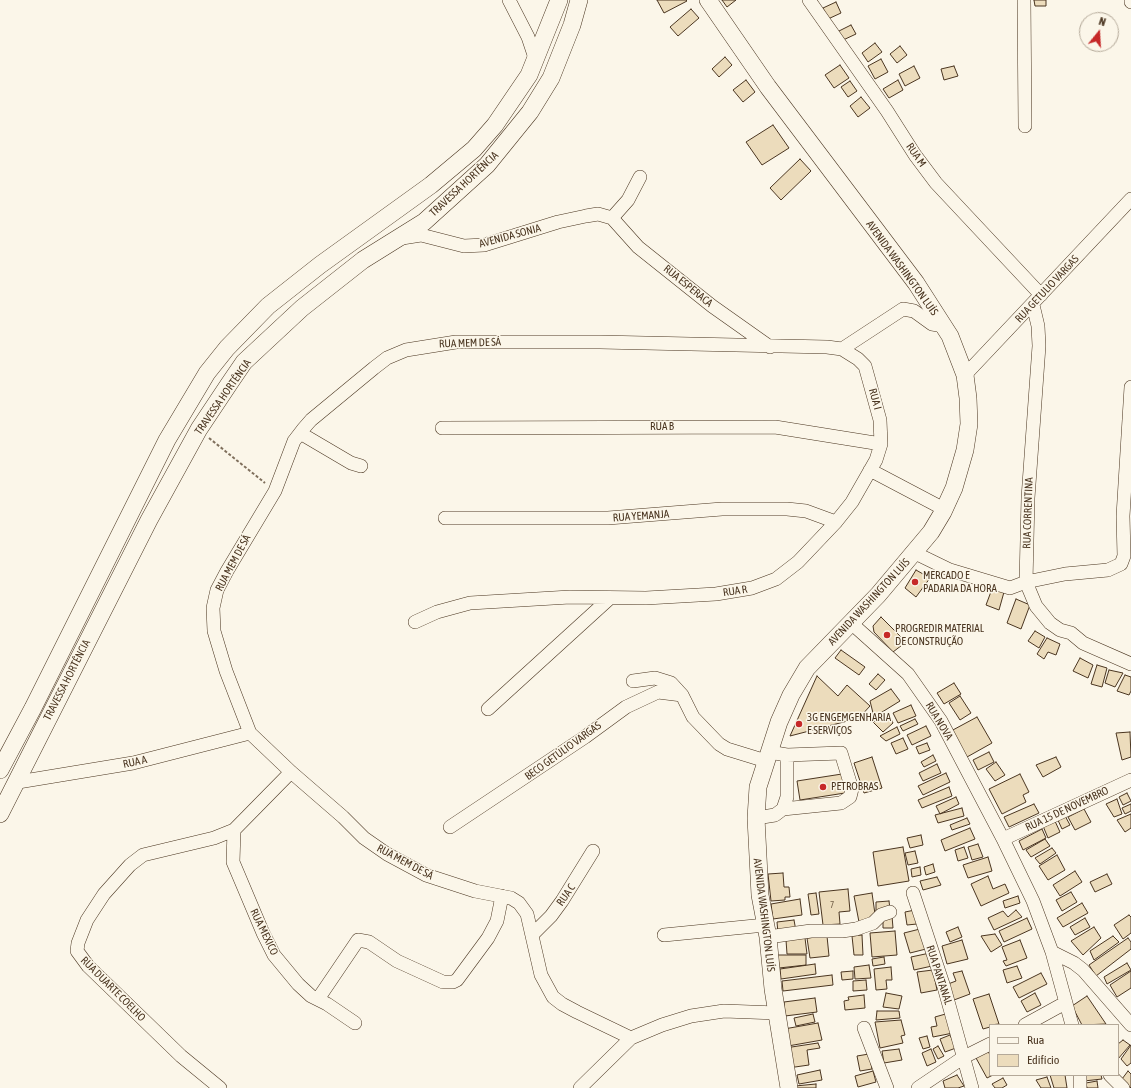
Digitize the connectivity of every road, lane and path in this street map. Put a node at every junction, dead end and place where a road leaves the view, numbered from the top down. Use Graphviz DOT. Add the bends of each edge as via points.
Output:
graph roads {
  1 [pos="509,0"];
  2 [pos="559,0"];
  3 [pos="579,0"];
  4 [pos="708,0"];
  5 [pos="809,0"];
  6 [pos="1024,0"];
  7 [pos="535,58"];
  8 [pos="1025,126"];
  9 [pos="640,177"];
  10 [pos="1130,203"];
  11 [pos="612,218"];
  12 [pos="363,260"];
  13 [pos="1037,300"];
  14 [pos="944,326"];
  15 [pos="770,347"];
  16 [pos="842,349"];
  17 [pos="965,375"];
  18 [pos="1131,387"];
  19 [pos="442,428"];
  20 [pos="199,429"];
  21 [pos="300,433"];
  22 [pos="881,444"];
  23 [pos="361,466"];
  24 [pos="870,470"];
  25 [pos="275,491"];
  26 [pos="944,509"];
  27 [pos="445,518"];
  28 [pos="836,522"];
  29 [pos="914,553"];
  30 [pos="1026,582"];
  31 [pos="610,598"];
  32 [pos="415,622"];
  33 [pos="850,622"];
  34 [pos="1131,664"];
  35 [pos="633,681"];
  36 [pos="682,695"];
  37 [pos="488,709"];
  38 [pos="250,733"];
  39 [pos="787,755"];
  40 [pos="767,756"];
  41 [pos="0,770"];
  42 [pos="291,772"];
  43 [pos="1131,780"];
  44 [pos="18,782"];
  45 [pos="783,809"];
  46 [pos="0,814"];
  47 [pos="756,818"];
  48 [pos="450,827"];
  49 [pos="234,830"];
  50 [pos="1003,838"];
  51 [pos="593,851"];
  52 [pos="913,893"];
  53 [pos="502,896"];
  54 [pos="890,912"];
  55 [pos="766,931"];
  56 [pos="532,935"];
  57 [pos="664,935"];
  58 [pos="1052,952"];
  59 [pos="318,999"];
  60 [pos="1065,1004"];
  61 [pos="777,1013"];
  62 [pos="355,1023"];
  63 [pos="1027,1024"];
  64 [pos="1072,1024"];
  65 [pos="1131,1025"];
  66 [pos="864,1028"];
  67 [pos="631,1038"];
  68 [pos="989,1044"];
  69 [pos="964,1057"];
  70 [pos="1080,1076"];
  71 [pos="1111,1076"];
  72 [pos="220,1088"];
  73 [pos="580,1088"];
  74 [pos="789,1088"];
  75 [pos="887,1088"];
  76 [pos="918,1088"];
  77 [pos="972,1088"];
  78 [pos="1080,1088"];
  79 [pos="1123,1088"];
  1 -- 7 [label="street" via="528,37"];
  2 -- 7 [label="main road, TRAVESSA HORTÊNCIA"];
  3 -- 12 [label="main road, TRAVESSA HORTÊNCIA" via="551,78 513,135 487,165 424,222"];
  4 -- 14 [label="main road, AVENIDA WASHINGTON LUÍS" via="768,87 916,283"];
  5 -- 13 [label="street, RUA M" via="936,183"];
  6 -- 8 [label="street"];
  7 -- 41 [label="main road, TRAVESSA HORTÊNCIA" via="520,91 474,149 431,185 284,293 248,326 207,373 170,434"];
  9 -- 11 [label="street" via="628,200"];
  10 -- 13 [label="street, RUA GETULIO VARGAS"];
  11 -- 12 [label="street, AVENIDA SONIA" via="598,214 586,216 484,244 464,246 412,235"];
  11 -- 15 [label="street, RUA ESPERACA" via="638,247 712,306"];
  12 -- 20 [label="main road, TRAVESSA HORTÊNCIA" via="302,308 244,362"];
  13 -- 17 [label="street, RUA GETULIO VARGAS"];
  13 -- 30 [label="street, RUA CORRENTINA" via="1039,346 1028,498"];
  14 -- 16 [label="street" via="932,324 914,311 903,309"];
  14 -- 17 [label="main road, AVENIDA WASHINGTON LUÍS"];
  15 -- 16 [label="street"];
  15 -- 21 [label="street, RUA MEM DE SÁ" via="600,342 456,342 425,346 387,358 310,420"];
  16 -- 22 [label="street, RUA I" via="865,366 878,408"];
  17 -- 26 [label="main road, AVENIDA WASHINGTON LUÍS" via="969,424 966,450 954,488"];
  18 -- 30 [label="street" via="1123,516 1124,556 1121,564 1108,570 1065,574"];
  19 -- 22 [label="street, RUA B" via="775,427"];
  20 -- 25 [label="path"];
  20 -- 44 [label="main road, TRAVESSA HORTÊNCIA" via="84,647"];
  21 -- 23 [label="street" via="351,463"];
  21 -- 25 [label="street, RUA MEM DE SÁ" via="287,457"];
  22 -- 24 [label="street, RUA I"];
  24 -- 26 [label="street"];
  24 -- 28 [label="street, RUA I" via="852,502"];
  25 -- 38 [label="street, RUA MEM DE SÁ" via="227,571 217,590 213,608 214,631 224,665"];
  26 -- 29 [label="main road, AVENIDA WASHINGTON LUÍS" via="931,532"];
  27 -- 28 [label="street, RUA YEMANJA" via="608,518 722,509 787,509 806,511"];
  28 -- 31 [label="street, RUA R" via="798,562 783,575 766,584 716,594"];
  29 -- 30 [label="street" via="950,570 1005,587 1010,588"];
  29 -- 33 [label="main road, AVENIDA WASHINGTON LUÍS" via="878,595"];
  30 -- 34 [label="street, RUA CORRENTINA" via="1036,606 1050,623 1083,642"];
  31 -- 32 [label="street" via="570,597 470,603 436,612"];
  31 -- 37 [label="street"];
  33 -- 40 [label="main road, AVENIDA WASHINGTON LUÍS" via="807,668 785,709"];
  33 -- 50 [label="street, RUA NOVA" via="908,674 941,721"];
  35 -- 36 [label="street" via="655,678 665,680"];
  36 -- 40 [label="street" via="693,717 719,744 727,749"];
  36 -- 48 [label="street, BECO GETÚLIO VARGAS" via="658,692 626,707"];
  38 -- 42 [label="street, RUA MEM DE SÁ"];
  38 -- 44 [label="street, RUA A" via="133,763"];
  39 -- 40 [label="street"];
  39 -- 45 [label="street" via="787,797"];
  39 -- 45 [label="street" via="841,753 852,789 850,797 840,803"];
  40 -- 47 [label="main road, AVENIDA WASHINGTON LUÍS" via="758,787"];
  42 -- 49 [label="street"];
  42 -- 53 [label="street, RUA MEM DE SÁ" via="364,838 387,854 426,875 475,891"];
  43 -- 50 [label="street, RUA 15 DE NOVEMBRO"];
  44 -- 46 [label="main road, TRAVESSA HORTÊNCIA"];
  45 -- 47 [label="street" via="775,815"];
  47 -- 55 [label="main road, AVENIDA WASHINGTON LUÍS" via="757,857"];
  49 -- 59 [label="street, RUA MEXICO" via="233,862 268,943 274,955 298,984"];
  49 -- 72 [label="street, RUA DUARTE COELHO" via="214,838 143,855 130,865 104,894 87,920 77,951 88,966 182,1056"];
  50 -- 58 [label="street, RUA NOVA" via="1033,901"];
  51 -- 56 [label="street, RUA C" via="562,901"];
  52 -- 69 [label="street, RUA PANTANAL"];
  53 -- 56 [label="street, RUA MEM DE SÁ" via="511,898 523,907"];
  53 -- 59 [label="street" via="497,921 488,938 457,980 443,982 397,961 369,942 358,940"];
  54 -- 55 [label="street" via="873,923 856,929"];
  55 -- 57 [label="street"];
  55 -- 61 [label="main road, AVENIDA WASHINGTON LUÍS"];
  56 -- 67 [label="street, RUA MEM DE SÁ" via="541,975 553,997 577,1012"];
  58 -- 60 [label="street, RUA NOVA"];
  58 -- 65 [label="street" via="1082,970"];
  59 -- 62 [label="street, RUA MEXICO"];
  60 -- 63 [label="street"];
  60 -- 64 [label="street, RUA NOVA"];
  61 -- 67 [label="street" via="724,1011 691,1016"];
  61 -- 74 [label="main road, AVENIDA WASHINGTON LUÍS"];
  66 -- 75 [label="street"];
  67 -- 73 [label="street"];
  68 -- 69 [label="street"];
  69 -- 76 [label="street"];
  69 -- 77 [label="street, RUA PANTANAL"];
  70 -- 78 [label="street"];
  71 -- 79 [label="street"];
}
